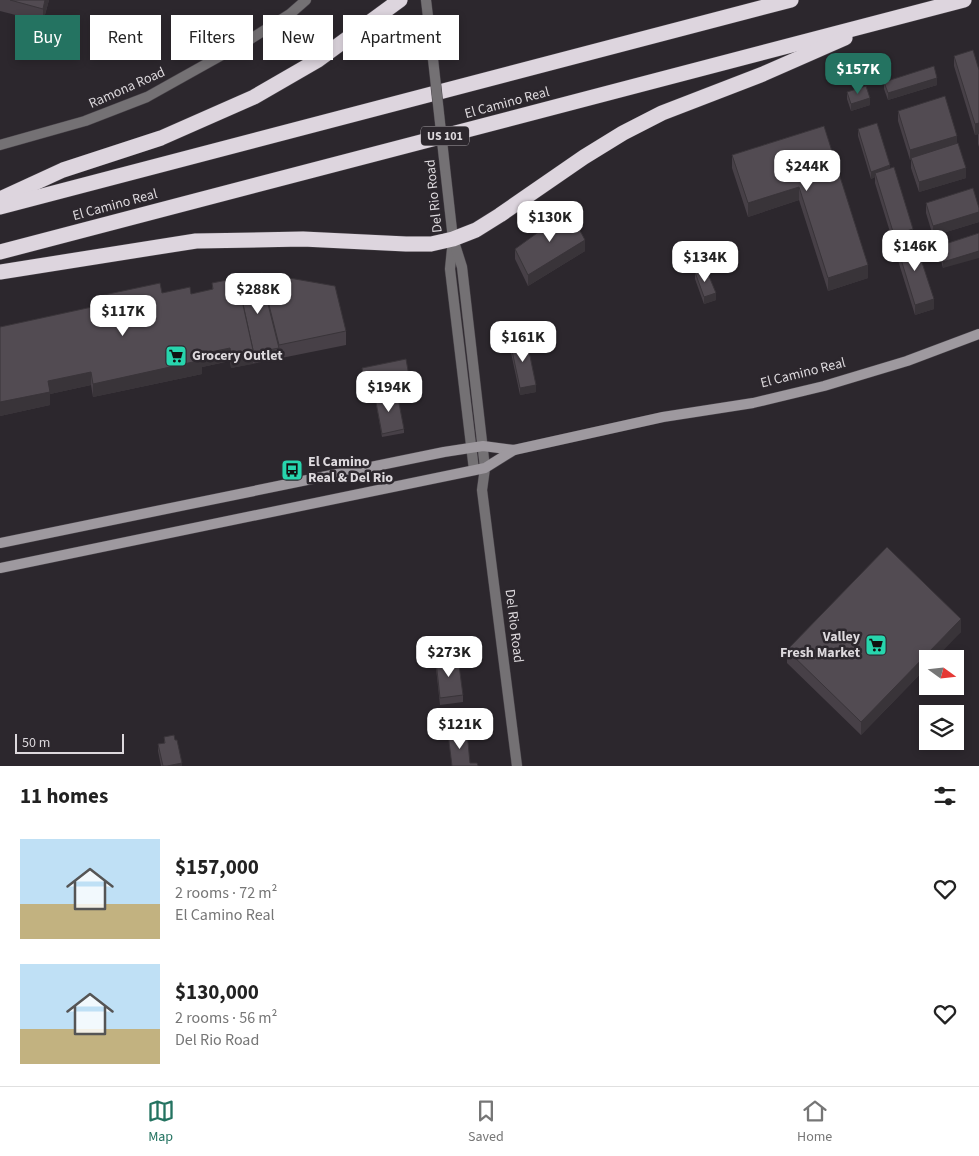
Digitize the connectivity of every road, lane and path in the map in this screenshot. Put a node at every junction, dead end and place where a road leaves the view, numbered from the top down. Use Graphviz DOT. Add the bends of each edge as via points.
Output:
graph roads {
  1 [pos="306,0"];
  2 [pos="400,0"];
  3 [pos="426,0"];
  4 [pos="791,0"];
  5 [pos="964,0"];
  6 [pos="889,19"];
  7 [pos="0,146"];
  8 [pos="0,200"];
  9 [pos="0,207"];
  10 [pos="453,239"];
  11 [pos="0,252"];
  12 [pos="0,272"];
  13 [pos="979,334"];
  14 [pos="483,446"];
  15 [pos="471,448"];
  16 [pos="514,450"];
  17 [pos="485,468"];
  18 [pos="474,470"];
  19 [pos="482,490"];
  20 [pos="0,543"];
  21 [pos="0,568"];
  22 [pos="517,766"];
  1 -- 7 [label="street, Ramona Road" via="249,40 147,97 85,121"];
  2 -- 8 [label="highway" via="318,60 254,97 161,138 62,170"];
  3 -- 10 [label="street, Del Rio Road, bridge"];
  4 -- 9 [label="highway, El Camino Real"];
  5 -- 6 [label="highway, El Camino Real / US 101"];
  6 -- 10 [label="highway" via="763,74 662,113 584,157 476,230"];
  6 -- 11 [label="highway, El Camino Real / US 101"];
  10 -- 12 [label="highway" via="431,244 295,239 196,242"];
  10 -- 14 [label="street, Del Rio Road" via="462,267"];
  10 -- 15 [label="street, Del Rio Road" via="450,268"];
  13 -- 16 [label="main road, El Camino Real" via="907,361 824,386"];
  14 -- 15 [label="main road, El Camino Real"];
  14 -- 16 [label="main road, El Camino Real"];
  14 -- 17 [label="street, Del Rio Road"];
  15 -- 18 [label="street, Del Rio Road"];
  15 -- 20 [label="main road, El Camino Real"];
  16 -- 17 [label="main road, El Camino Real"];
  17 -- 18 [label="main road, El Camino Real"];
  17 -- 19 [label="street, Del Rio Road"];
  18 -- 19 [label="street, Del Rio Road"];
  18 -- 21 [label="main road, El Camino Real"];
  19 -- 22 [label="street, Del Rio Road"];
}
